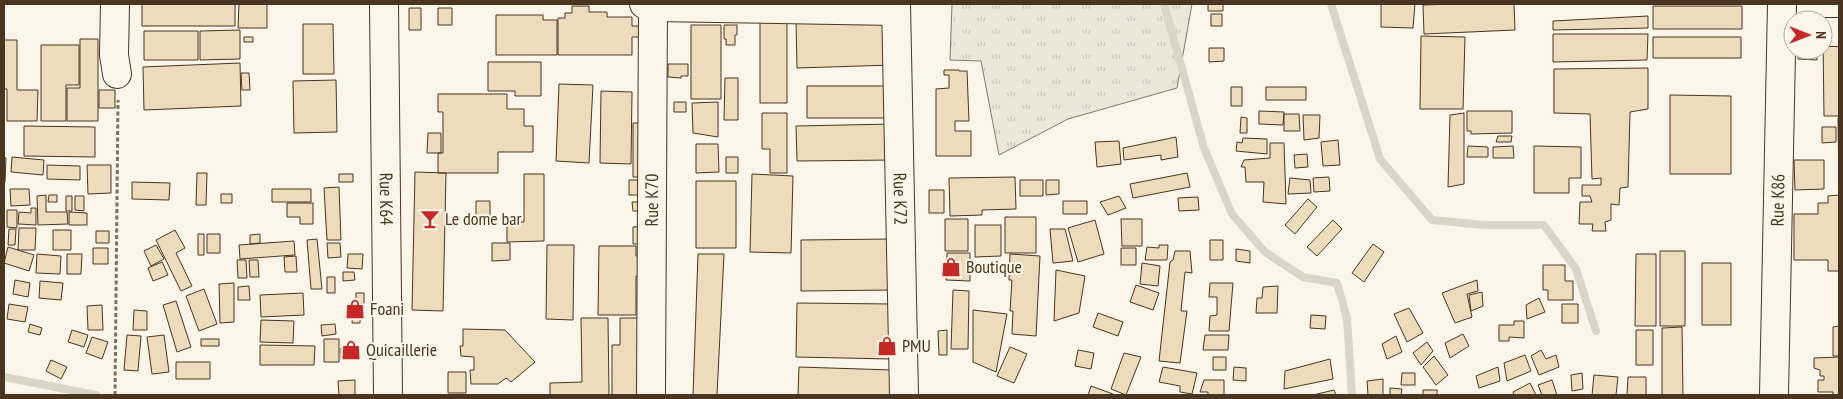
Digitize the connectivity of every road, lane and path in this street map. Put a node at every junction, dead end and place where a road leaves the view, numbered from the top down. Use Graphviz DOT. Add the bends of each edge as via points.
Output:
graph roads {
  1 [pos="114,4"];
  2 [pos="384,4"];
  3 [pos="650,5"];
  4 [pos="896,8"];
  5 [pos="1786,60"];
  6 [pos="117,74"];
  7 [pos="115,395"];
  8 [pos="388,395"];
  9 [pos="651,395"];
  10 [pos="904,395"];
  11 [pos="1774,395"];
  1 -- 6 [label="street"];
  2 -- 8 [label="street, Rue K64"];
  3 -- 4 [label="street"];
  3 -- 9 [label="street, Rue K70"];
  4 -- 10 [label="street, Rue K72"];
  5 -- 11 [label="street, Rue K86"];
  6 -- 7 [label="path"];
}
